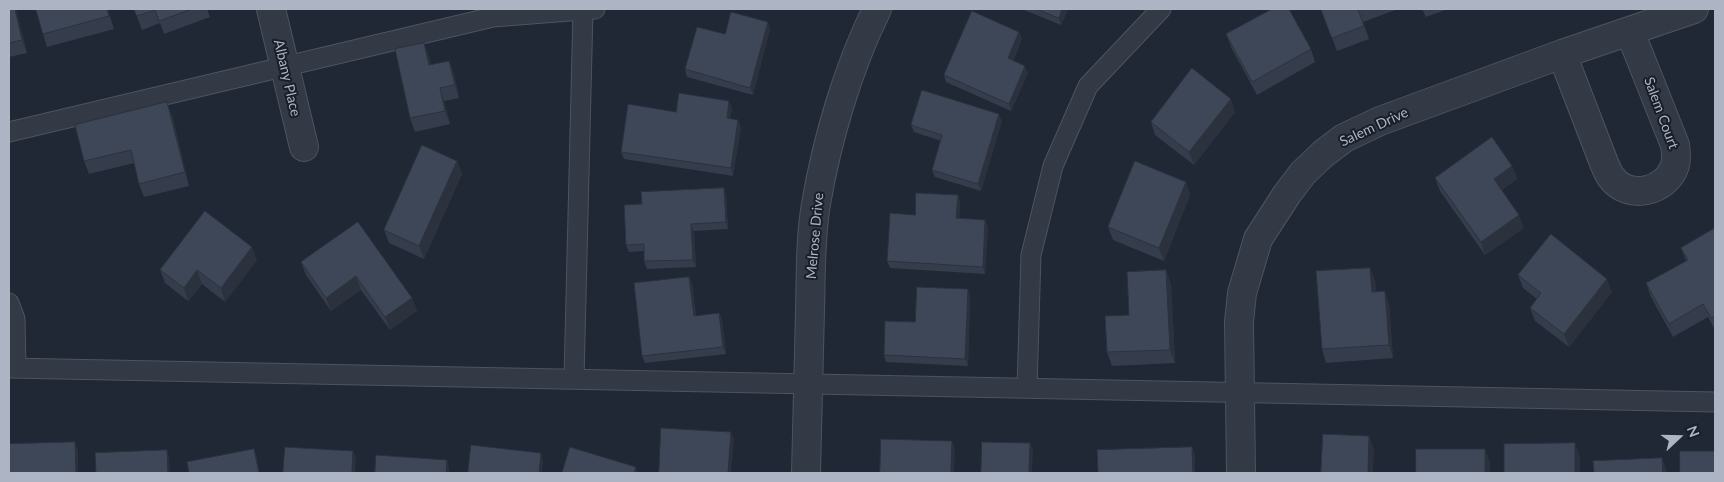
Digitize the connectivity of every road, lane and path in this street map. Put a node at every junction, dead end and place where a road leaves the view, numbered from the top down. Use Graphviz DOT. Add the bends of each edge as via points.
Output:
graph roads {
  1 [pos="271,9"];
  2 [pos="589,9"];
  3 [pos="877,9"];
  4 [pos="1161,9"];
  5 [pos="1694,9"];
  6 [pos="1630,32"];
  7 [pos="1562,54"];
  8 [pos="284,65"];
  9 [pos="9,132"];
  10 [pos="304,147"];
  11 [pos="9,303"];
  12 [pos="12,368"];
  13 [pos="574,379"];
  14 [pos="808,384"];
  15 [pos="1026,388"];
  16 [pos="1240,392"];
  17 [pos="1715,402"];
  18 [pos="806,473"];
  19 [pos="1241,473"];
  1 -- 8 [label="street, Albany Place"];
  2 -- 8 [label="lane" via="493,17"];
  2 -- 13 [label="lane"];
  3 -- 14 [label="street, Melrose Drive" via="842,97 816,205"];
  4 -- 15 [label="lane" via="1088,86 1053,166 1031,255"];
  5 -- 6 [label="street, Salem Drive"];
  6 -- 7 [label="street, Salem Drive"];
  6 -- 7 [label="street, Salem Court" via="1675,145 1676,160 1668,178 1660,186 1647,191 1624,188 1611,178"];
  7 -- 16 [label="street, Salem Drive" via="1380,121 1344,138 1303,173 1258,239 1242,293"];
  8 -- 9 [label="lane"];
  8 -- 10 [label="street, Albany Place"];
  11 -- 12 [label="lane" via="15,319"];
  12 -- 13 [label="lane"];
  13 -- 14 [label="lane"];
  14 -- 15 [label="lane"];
  14 -- 18 [label="street, Melrose Drive"];
  15 -- 16 [label="lane"];
  16 -- 17 [label="lane"];
  16 -- 19 [label="street, Salem Drive"];
}
